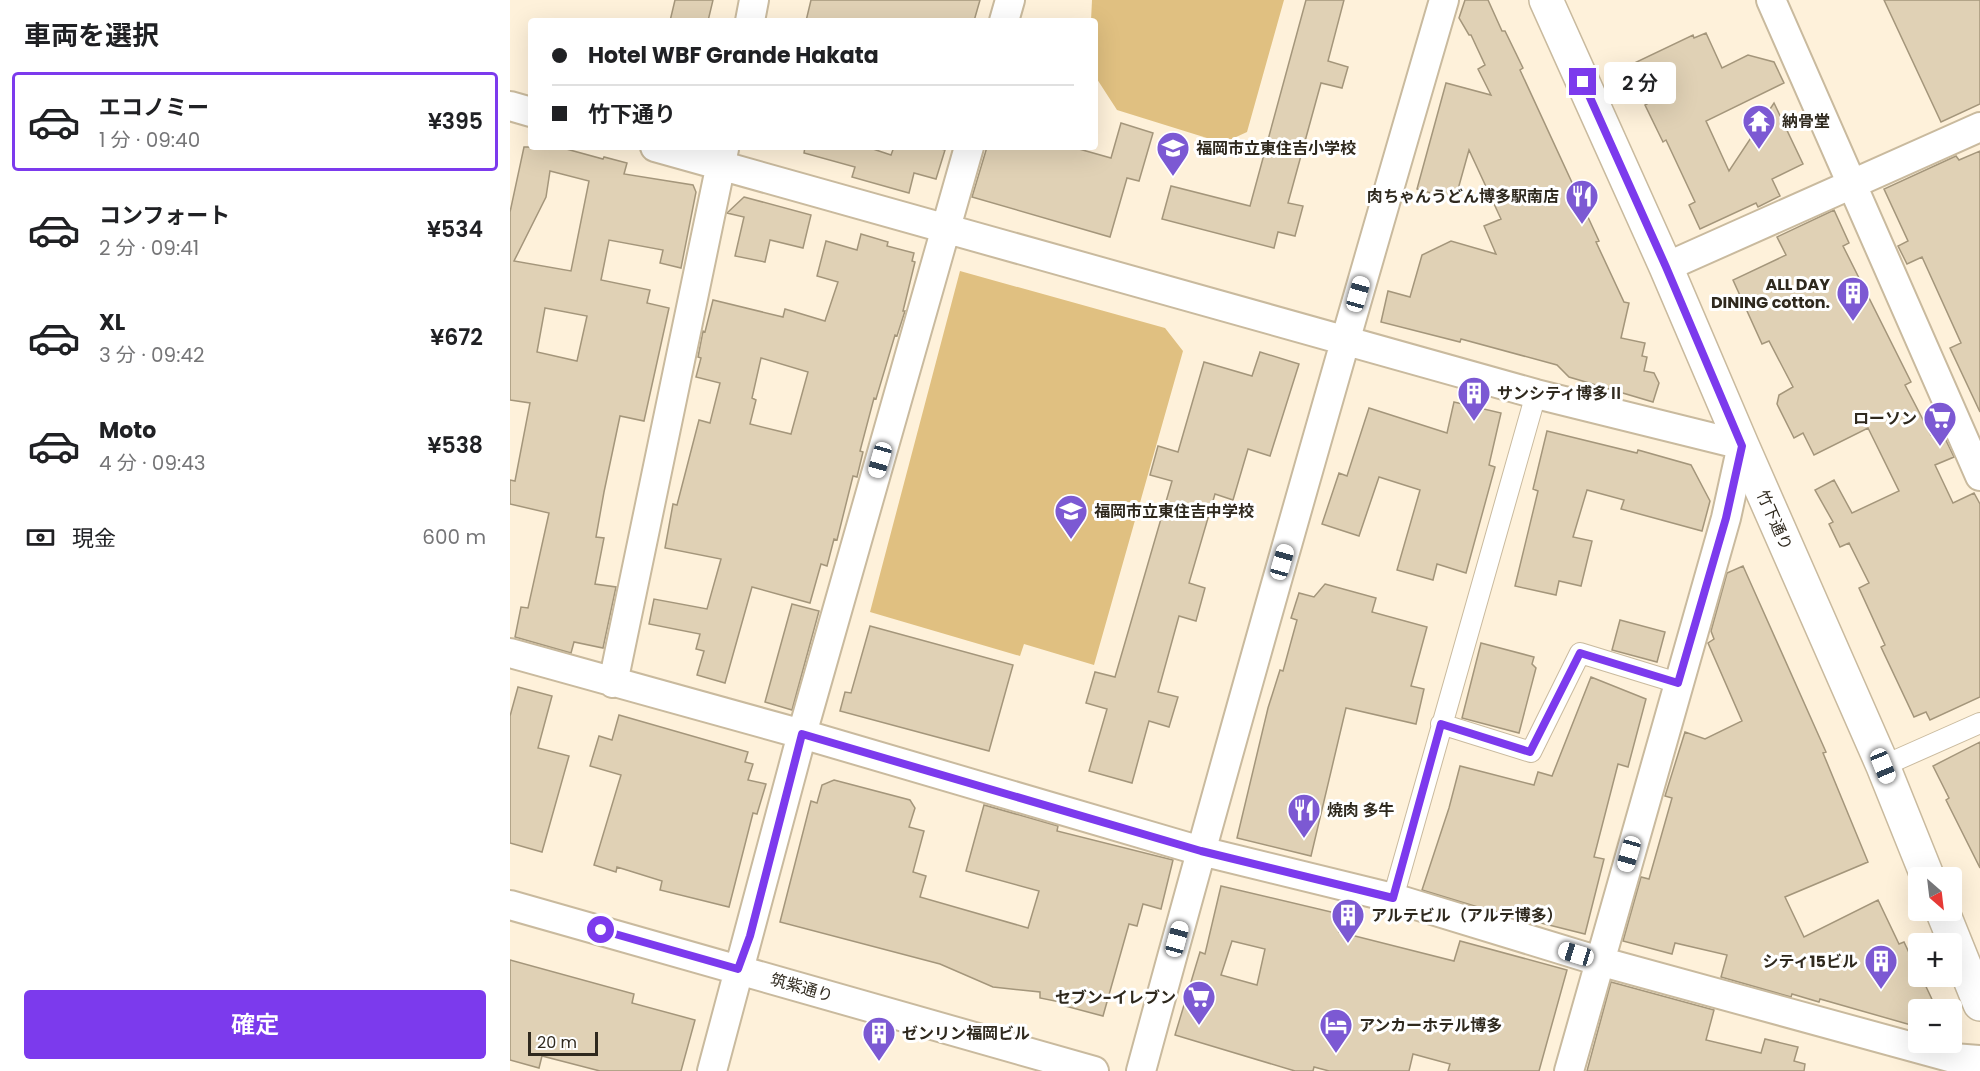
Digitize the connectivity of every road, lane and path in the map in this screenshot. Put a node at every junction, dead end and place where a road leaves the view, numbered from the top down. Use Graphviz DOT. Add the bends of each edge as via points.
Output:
graph roads {
  1 [pos="754,0"];
  2 [pos="1010,0"];
  3 [pos="1444,0"];
  4 [pos="1546,0"];
  5 [pos="1771,0"];
  6 [pos="751,18"];
  7 [pos="1005,18"];
  8 [pos="510,106"];
  9 [pos="528,111"];
  10 [pos="1980,127"];
  11 [pos="675,150"];
  12 [pos="968,150"];
  13 [pos="722,157"];
  14 [pos="1851,184"];
  15 [pos="946,229"];
  16 [pos="1666,267"];
  17 [pos="1345,339"];
  18 [pos="1536,394"];
  19 [pos="1742,446"];
  20 [pos="1980,474"];
  21 [pos="510,653"];
  22 [pos="613,683"];
  23 [pos="1678,683"];
  24 [pos="1980,723"];
  25 [pos="1441,724"];
  26 [pos="802,734"];
  27 [pos="1883,766"];
  28 [pos="1201,851"];
  29 [pos="1924,867"];
  30 [pos="1393,898"];
  31 [pos="510,905"];
  32 [pos="1946,921"];
  33 [pos="1599,961"];
  34 [pos="738,969"];
  35 [pos="1980,1004"];
  36 [pos="1980,1060"];
  37 [pos="712,1071"];
  38 [pos="1094,1071"];
  39 [pos="1141,1071"];
  40 [pos="1569,1071"];
  1 -- 6 [label="street"];
  2 -- 7 [label="street"];
  3 -- 17 [label="street"];
  4 -- 16 [label="highway, 竹下通り"];
  5 -- 14 [label="street"];
  8 -- 9 [label="street"];
  10 -- 14 [label="street"];
  11 -- 13 [label="street"];
  12 -- 15 [label="street"];
  13 -- 15 [label="street"];
  13 -- 22 [label="street"];
  14 -- 16 [label="street"];
  14 -- 20 [label="street"];
  15 -- 17 [label="street"];
  15 -- 26 [label="street"];
  16 -- 19 [label="highway, 竹下通り"];
  17 -- 18 [label="street"];
  17 -- 28 [label="street"];
  18 -- 19 [label="street"];
  18 -- 25 [label="street"];
  19 -- 23 [label="street" via="1726,518"];
  19 -- 27 [label="highway, 竹下通り"];
  21 -- 22 [label="street"];
  22 -- 26 [label="street"];
  23 -- 25 [label="street" via="1580,653 1530,752"];
  23 -- 33 [label="street"];
  24 -- 27 [label="street"];
  25 -- 30 [label="street"];
  26 -- 28 [label="street"];
  26 -- 34 [label="street"];
  27 -- 29 [label="highway, 竹下通り"];
  28 -- 30 [label="street"];
  28 -- 39 [label="street"];
  30 -- 33 [label="street"];
  31 -- 34 [label="street, 筑紫通り"];
  32 -- 35 [label="highway"];
  33 -- 36 [label="street" via="1953,1058"];
  33 -- 40 [label="street"];
  34 -- 37 [label="street"];
  34 -- 38 [label="street, 筑紫通り"];
}
